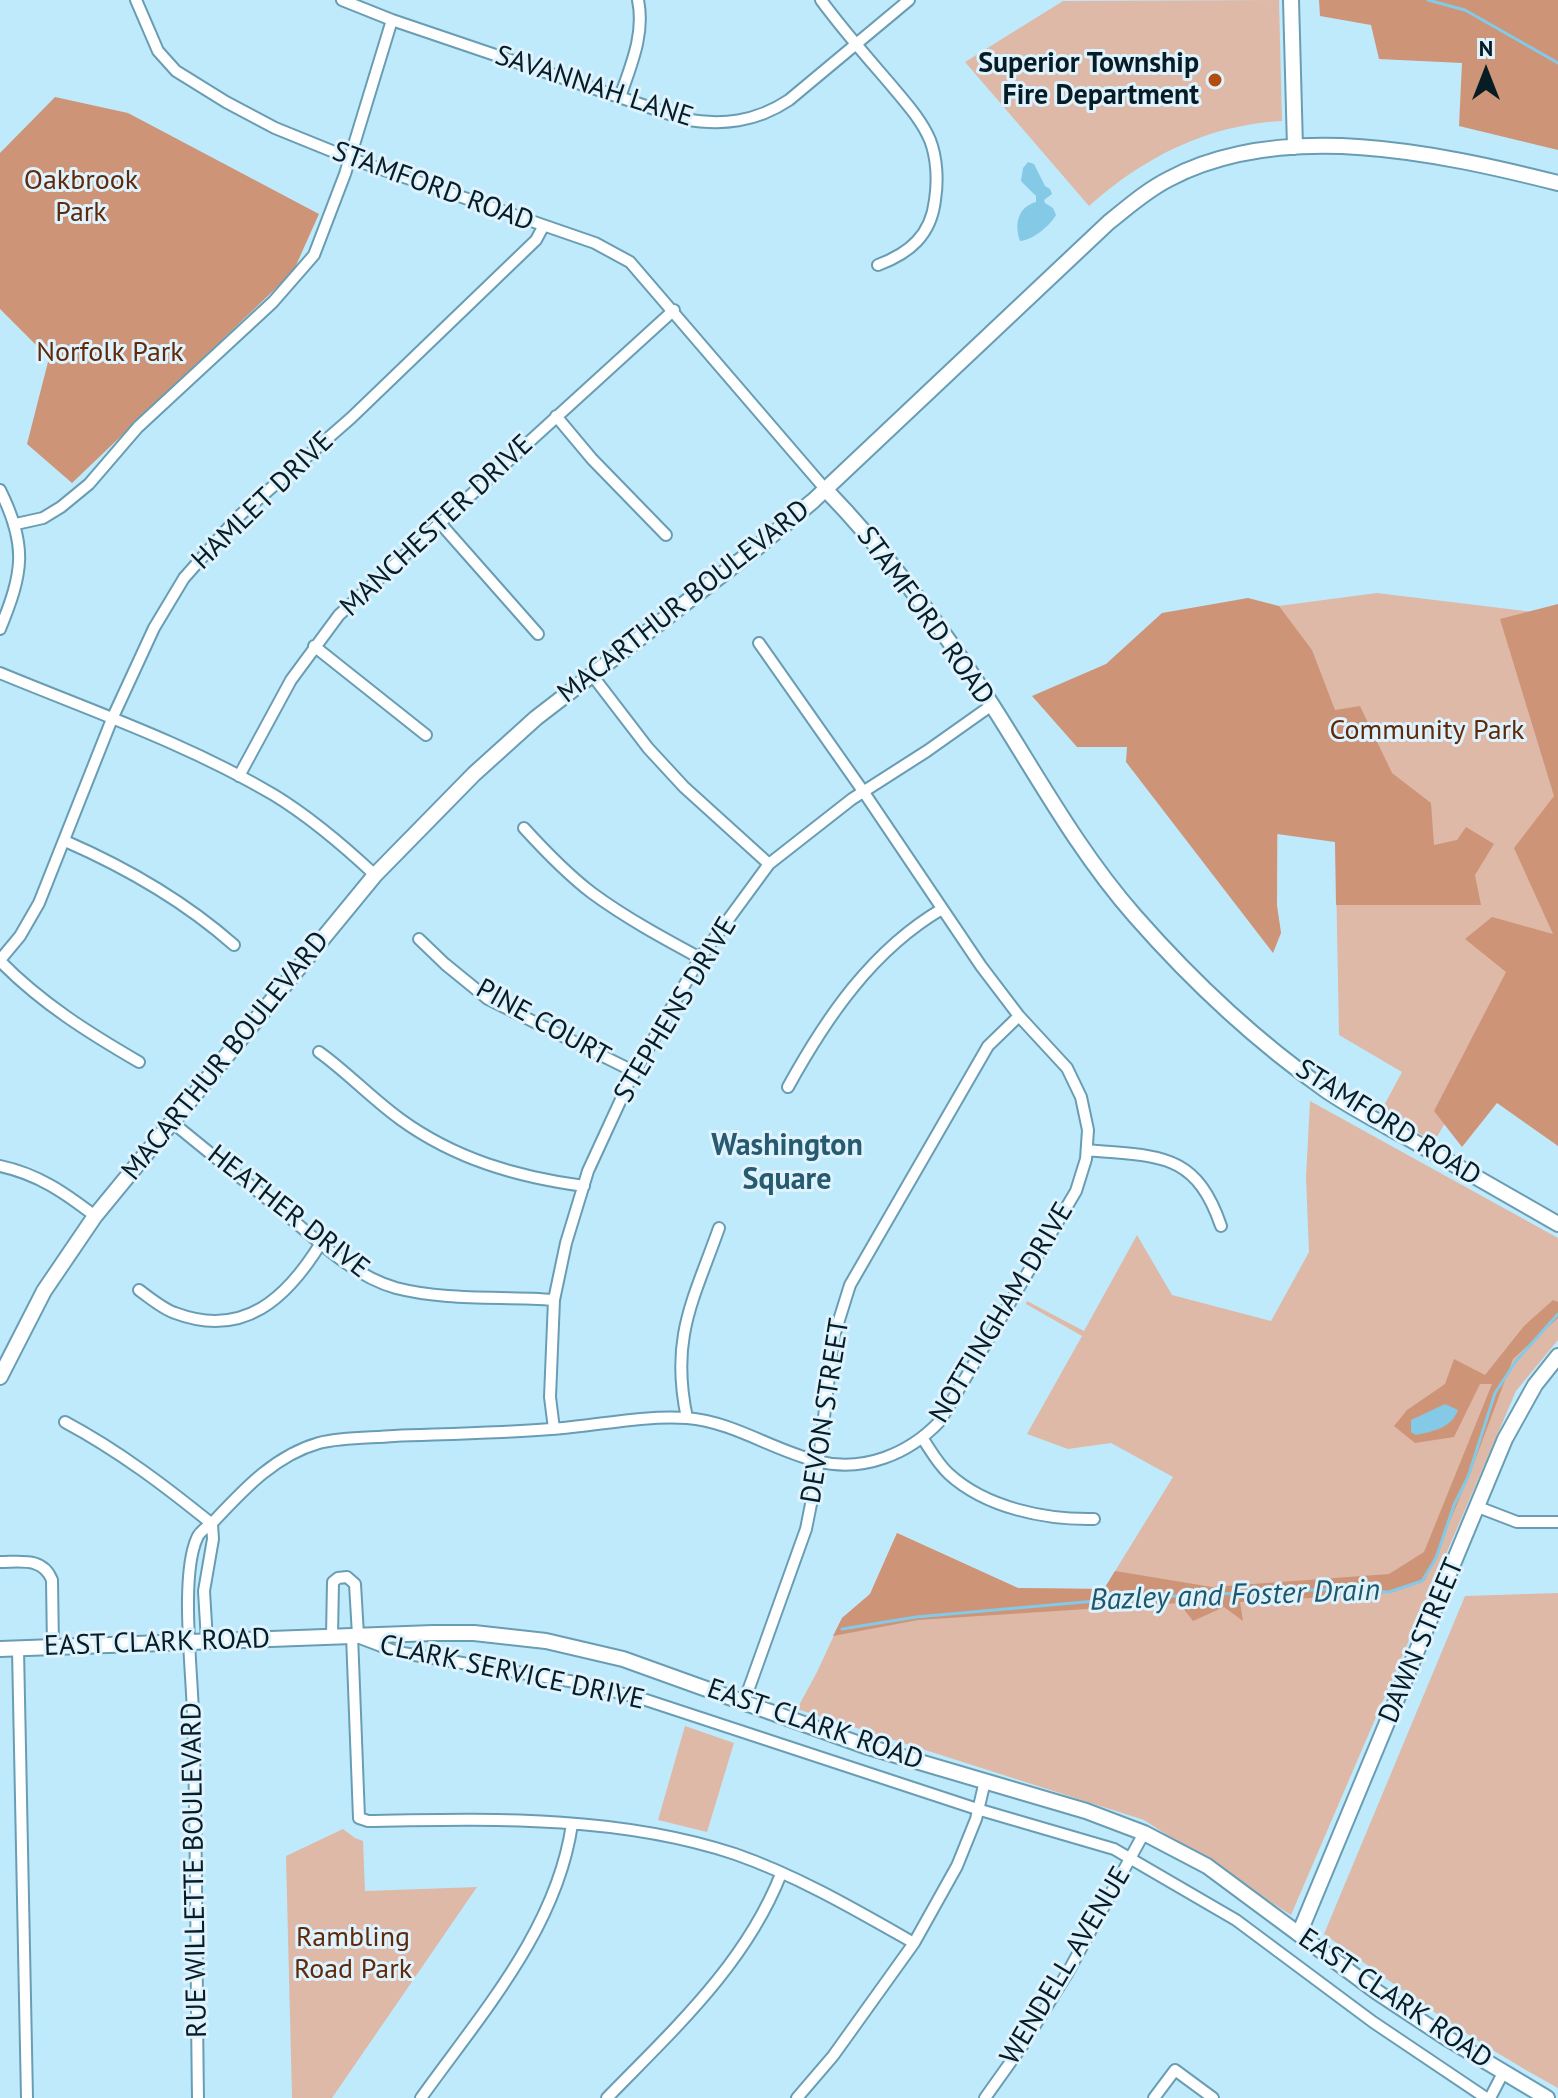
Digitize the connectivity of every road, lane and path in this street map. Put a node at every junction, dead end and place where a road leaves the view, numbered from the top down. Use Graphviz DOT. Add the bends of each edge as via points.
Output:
graph roads {
  1 [pos="136,0"];
  2 [pos="342,0"];
  3 [pos="638,0"];
  4 [pos="821,0"];
  5 [pos="909,0"];
  6 [pos="1291,0"];
  7 [pos="392,20"];
  8 [pos="856,45"];
  9 [pos="620,97"];
  10 [pos="1295,147"];
  11 [pos="349,158"];
  12 [pos="1558,183"];
  13 [pos="543,227"];
  14 [pos="878,265"];
  15 [pos="674,310"];
  16 [pos="556,416"];
  17 [pos="0,490"];
  18 [pos="826,490"];
  19 [pos="440,523"];
  20 [pos="16,524"];
  21 [pos="666,535"];
  22 [pos="0,629"];
  23 [pos="538,634"];
  24 [pos="759,643"];
  25 [pos="314,646"];
  26 [pos="0,673"];
  27 [pos="592,675"];
  28 [pos="992,705"];
  29 [pos="112,719"];
  30 [pos="426,735"];
  31 [pos="239,776"];
  32 [pos="863,791"];
  33 [pos="524,828"];
  34 [pos="65,841"];
  35 [pos="769,864"];
  36 [pos="375,875"];
  37 [pos="942,909"];
  38 [pos="419,939"];
  39 [pos="234,945"];
  40 [pos="700,958"];
  41 [pos="0,961"];
  42 [pos="1019,1016"];
  43 [pos="319,1052"];
  44 [pos="139,1062"];
  45 [pos="635,1072"];
  46 [pos="788,1087"];
  47 [pos="172,1122"];
  48 [pos="1087,1150"];
  49 [pos="0,1166"];
  50 [pos="584,1186"];
  51 [pos="95,1216"];
  52 [pos="1558,1224"];
  53 [pos="1221,1226"];
  54 [pos="719,1228"];
  55 [pos="321,1243"];
  56 [pos="139,1290"];
  57 [pos="554,1300"];
  58 [pos="1558,1356"];
  59 [pos="0,1377"];
  60 [pos="687,1418"];
  61 [pos="65,1422"];
  62 [pos="554,1429"];
  63 [pos="923,1439"];
  64 [pos="818,1462"];
  65 [pos="1478,1507"];
  66 [pos="1094,1519"];
  67 [pos="1558,1522"];
  68 [pos="212,1524"];
  69 [pos="0,1562"];
  70 [pos="355,1635"];
  71 [pos="332,1636"];
  72 [pos="207,1641"];
  73 [pos="190,1642"];
  74 [pos="53,1648"];
  75 [pos="0,1649"];
  76 [pos="18,1649"];
  77 [pos="744,1702"];
  78 [pos="985,1781"];
  79 [pos="977,1809"];
  80 [pos="572,1824"];
  81 [pos="1144,1833"];
  82 [pos="1130,1857"];
  83 [pos="781,1874"];
  84 [pos="1299,1934"];
  85 [pos="914,1943"];
  86 [pos="1503,2073"];
  87 [pos="27,2098"];
  88 [pos="198,2098"];
  89 [pos="421,2098"];
  90 [pos="607,2098"];
  91 [pos="797,2098"];
  92 [pos="985,2098"];
  93 [pos="1154,2098"];
  94 [pos="1213,2098"];
  95 [pos="1488,2098"];
  96 [pos="1547,2098"];
  1 -- 11 [label="street, STAMFORD ROAD" via="158,51 176,71 275,128"];
  2 -- 7 [label="street, SAVANNAH LANE"];
  3 -- 9 [label="street" via="639,39"];
  4 -- 8 [label="street"];
  5 -- 8 [label="street, SAVANNAH LANE"];
  6 -- 10 [label="street"];
  7 -- 9 [label="street, SAVANNAH LANE"];
  7 -- 11 [label="street"];
  8 -- 9 [label="street, SAVANNAH LANE" via="789,100 747,120 705,123"];
  8 -- 14 [label="street" via="917,117 930,141 936,175 934,208 923,235 914,247"];
  10 -- 12 [label="street, MACARTHUR BOULEVARD" via="1441,157"];
  10 -- 18 [label="street, MACARTHUR BOULEVARD" via="1218,159 1140,197"];
  11 -- 13 [label="street, STAMFORD ROAD"];
  11 -- 20 [label="street" via="314,255 273,302 138,427 89,484 43,518"];
  13 -- 15 [label="street, STAMFORD ROAD" via="595,243 630,262"];
  13 -- 29 [label="street, HAMLET DRIVE" via="536,240 362,408 238,517 204,554 154,628"];
  15 -- 16 [label="street, MANCHESTER DRIVE"];
  15 -- 18 [label="street, STAMFORD ROAD"];
  16 -- 19 [label="street, MANCHESTER DRIVE"];
  16 -- 21 [label="street"];
  17 -- 20 [label="street"];
  18 -- 27 [label="street, MACARTHUR BOULEVARD"];
  18 -- 28 [label="street, STAMFORD ROAD" via="894,567"];
  19 -- 23 [label="street"];
  19 -- 25 [label="street, MANCHESTER DRIVE" via="351,602"];
  20 -- 22 [label="street" via="20,566"];
  24 -- 32 [label="street, NOTTINGHAM DRIVE"];
  25 -- 30 [label="street"];
  25 -- 31 [label="street, MANCHESTER DRIVE"];
  26 -- 29 [label="street"];
  27 -- 35 [label="street" via="675,777"];
  27 -- 36 [label="street, MACARTHUR BOULEVARD" via="474,774"];
  28 -- 32 [label="street, STEPHENS DRIVE"];
  28 -- 52 [label="street, STAMFORD ROAD" via="1084,852 1134,915 1214,998 1344,1102"];
  29 -- 31 [label="street"];
  29 -- 34 [label="street, HAMLET DRIVE"];
  31 -- 36 [label="street" via="277,797"];
  32 -- 35 [label="street, STEPHENS DRIVE"];
  32 -- 37 [label="street, NOTTINGHAM DRIVE"];
  33 -- 40 [label="street" via="591,892"];
  34 -- 39 [label="street" via="143,879"];
  34 -- 41 [label="street, HAMLET DRIVE" via="39,903"];
  35 -- 40 [label="street, STEPHENS DRIVE"];
  36 -- 47 [label="street, MACARTHUR BOULEVARD"];
  37 -- 42 [label="street, NOTTINGHAM DRIVE"];
  37 -- 46 [label="street" via="903,936 852,987"];
  38 -- 45 [label="street, PINE COURT" via="488,999"];
  40 -- 45 [label="street, STEPHENS DRIVE"];
  41 -- 44 [label="street" via="43,1000"];
  42 -- 48 [label="street, NOTTINGHAM DRIVE" via="1076,1084 1086,1119"];
  42 -- 64 [label="street, DEVON STREET" via="988,1046 850,1285 834,1336"];
  43 -- 50 [label="street" via="402,1121 446,1148 483,1164"];
  45 -- 50 [label="street, STEPHENS DRIVE"];
  47 -- 51 [label="street, MACARTHUR BOULEVARD"];
  47 -- 55 [label="street, HEATHER DRIVE"];
  48 -- 53 [label="street" via="1143,1154 1192,1174 1205,1188"];
  48 -- 63 [label="street, NOTTINGHAM DRIVE" via="1066,1209 951,1404"];
  49 -- 51 [label="street" via="30,1174"];
  50 -- 57 [label="street, STEPHENS DRIVE"];
  51 -- 59 [label="street, MACARTHUR BOULEVARD" via="26,1321"];
  54 -- 60 [label="street" via="681,1343"];
  55 -- 56 [label="street" via="278,1297 233,1321 173,1313"];
  55 -- 57 [label="street, HEATHER DRIVE" via="363,1274 401,1289"];
  57 -- 62 [label="street, STEPHENS DRIVE"];
  58 -- 65 [label="street, DAWN STREET" via="1505,1439"];
  60 -- 62 [label="street, NOTTINGHAM DRIVE"];
  60 -- 64 [label="street, NOTTINGHAM DRIVE" via="749,1434"];
  61 -- 68 [label="street" via="112,1448"];
  62 -- 68 [label="street, NOTTINGHAM DRIVE" via="320,1443 290,1454 263,1473"];
  63 -- 64 [label="street, NOTTINGHAM DRIVE" via="870,1462"];
  63 -- 66 [label="street" via="943,1468 969,1489 1044,1517"];
  64 -- 77 [label="street, DEVON STREET" via="806,1529"];
  65 -- 67 [label="street" via="1517,1522"];
  65 -- 84 [label="street, DAWN STREET"];
  68 -- 72 [label="street" via="204,1591"];
  68 -- 73 [label="street, NOTTINGHAM DRIVE" via="198,1534 191,1558"];
  69 -- 74 [label="street" via="31,1562 48,1570"];
  70 -- 71 [label="street, EAST CLARK ROAD"];
  70 -- 71 [label="street" via="355,1584 347,1577 338,1578 332,1587"];
  70 -- 77 [label="street, EAST CLARK ROAD" via="474,1633 546,1641 623,1659"];
  70 -- 79 [label="street, CLARK SERVICE DRIVE" via="397,1652 581,1683 643,1699"];
  70 -- 80 [label="street" via="359,1818"];
  71 -- 72 [label="street, EAST CLARK ROAD"];
  72 -- 73 [label="street, EAST CLARK ROAD"];
  73 -- 74 [label="street, EAST CLARK ROAD"];
  73 -- 88 [label="street, RUE WILLETTE BOULEVARD"];
  74 -- 76 [label="street, EAST CLARK ROAD"];
  75 -- 76 [label="street, EAST CLARK ROAD"];
  76 -- 87 [label="street"];
  77 -- 78 [label="street, EAST CLARK ROAD" via="865,1746"];
  78 -- 79 [label="street"];
  78 -- 81 [label="street, EAST CLARK ROAD"];
  79 -- 82 [label="street, CLARK SERVICE DRIVE"];
  79 -- 85 [label="street" via="957,1866"];
  80 -- 83 [label="street" via="673,1837"];
  80 -- 89 [label="street" via="546,1911 516,1966"];
  81 -- 82 [label="street, WENDELL AVENUE"];
  81 -- 84 [label="street, EAST CLARK ROAD" via="1207,1866"];
  82 -- 92 [label="street, WENDELL AVENUE" via="1068,1972"];
  82 -- 95 [label="street, CLARK SERVICE DRIVE" via="1236,1920 1373,2022"];
  83 -- 85 [label="street" via="860,1910"];
  83 -- 90 [label="street" via="740,1953"];
  84 -- 86 [label="street, EAST CLARK ROAD"];
  85 -- 91 [label="street"];
  86 -- 95 [label="street"];
  86 -- 96 [label="street, EAST CLARK ROAD"];
  93 -- 94 [label="street" via="1175,2070"];
}
